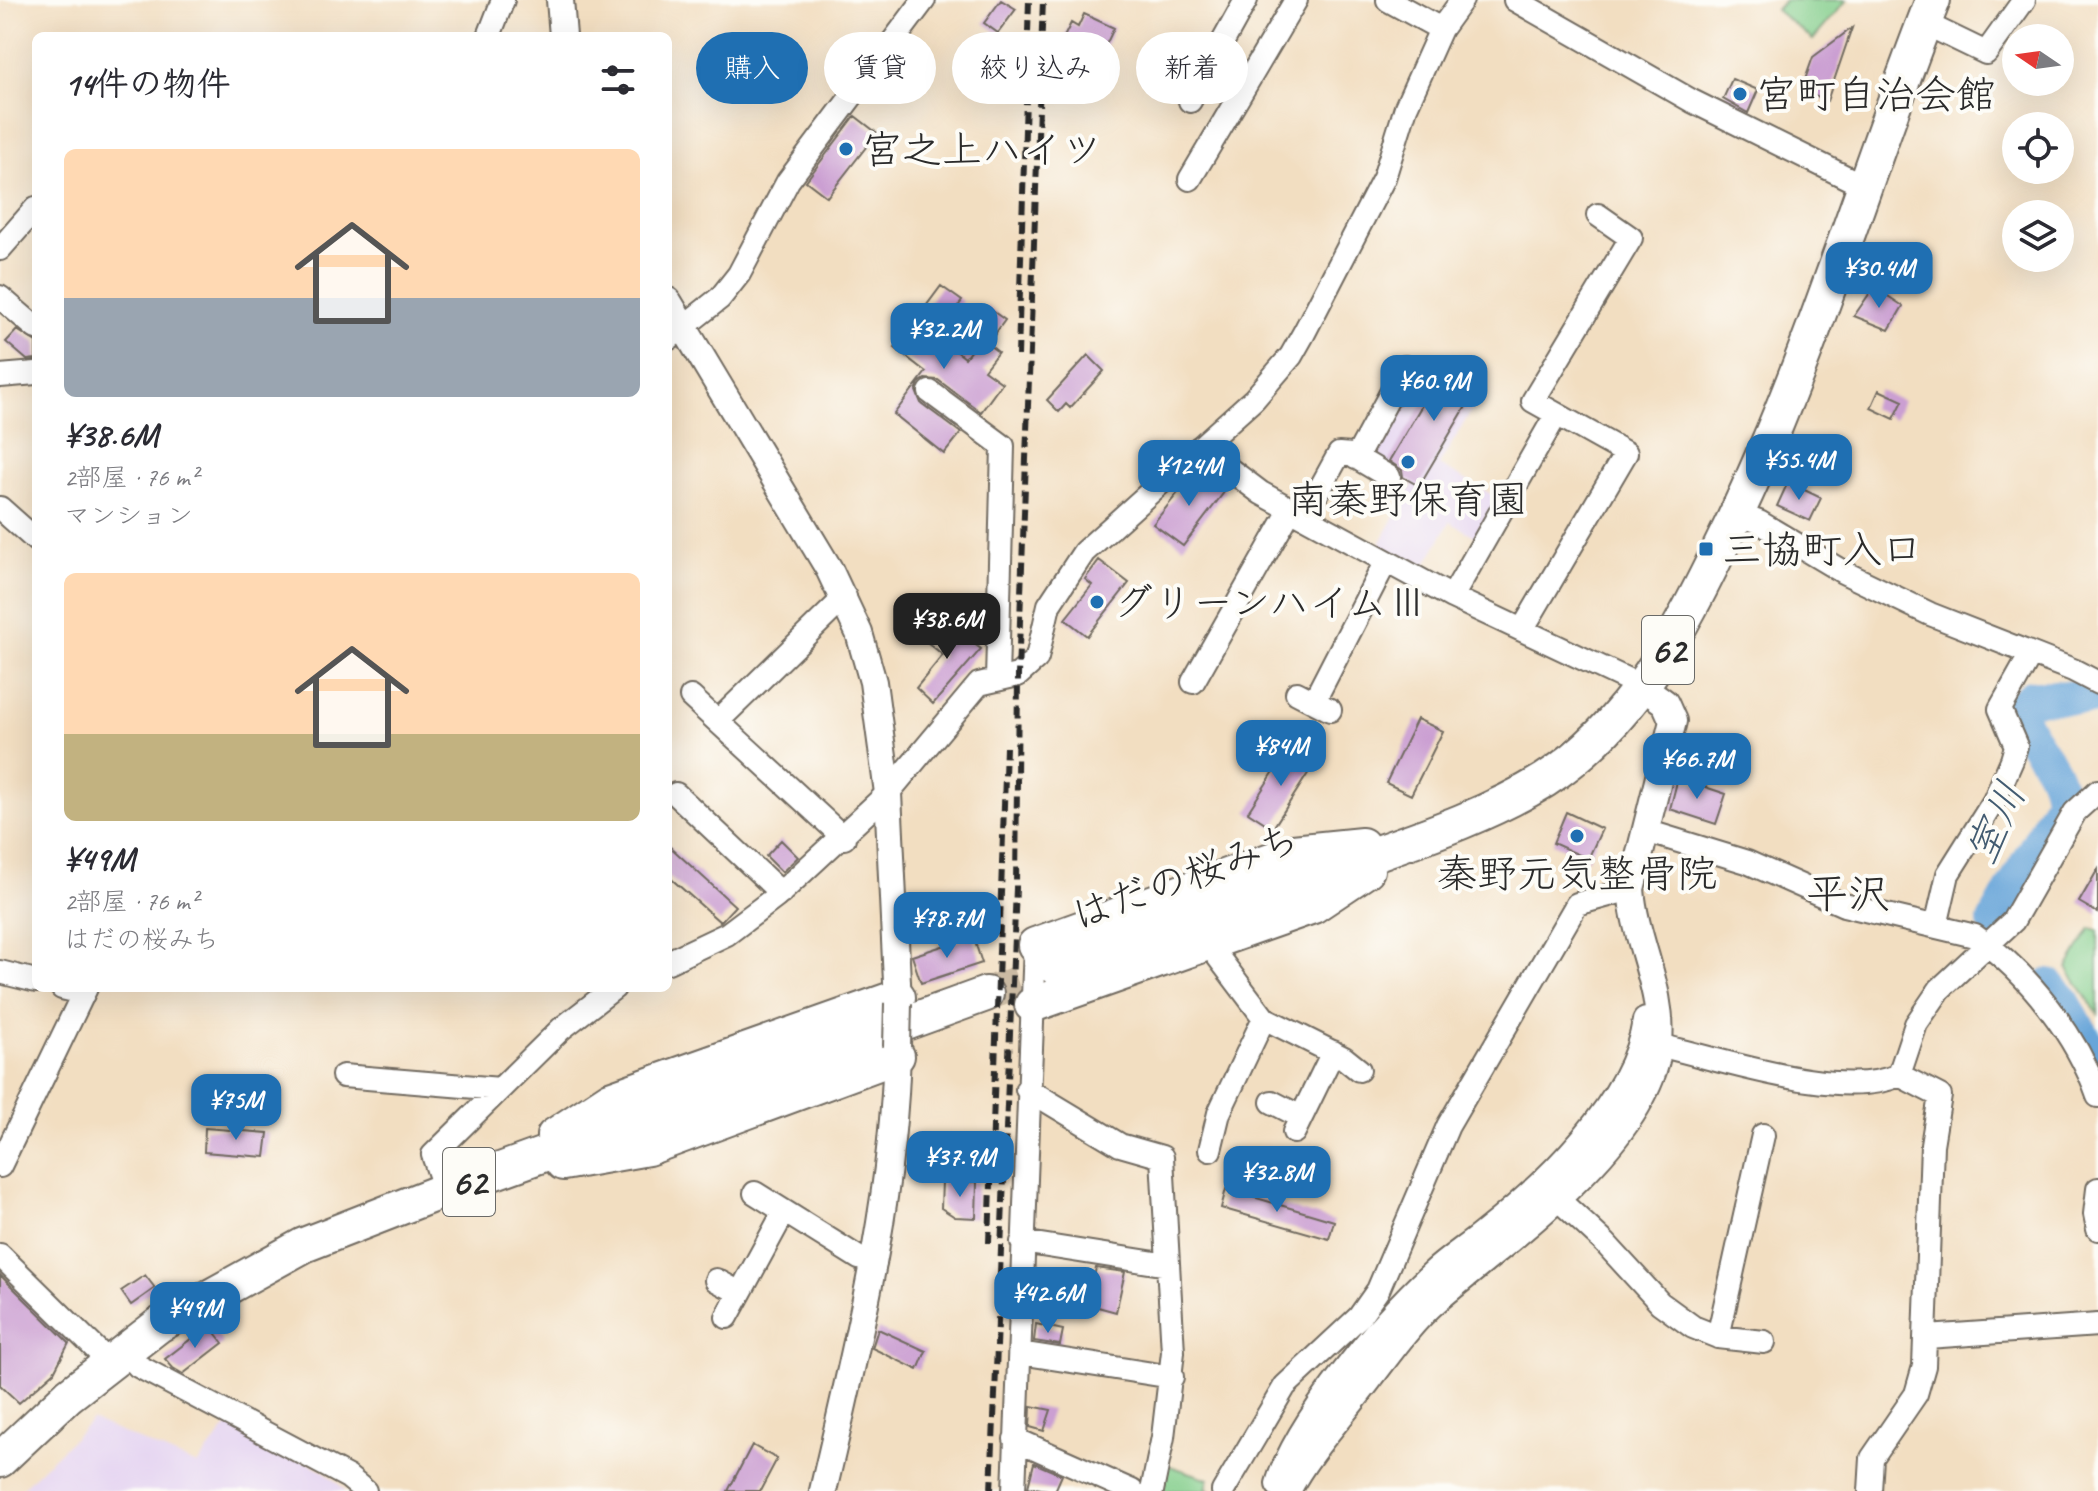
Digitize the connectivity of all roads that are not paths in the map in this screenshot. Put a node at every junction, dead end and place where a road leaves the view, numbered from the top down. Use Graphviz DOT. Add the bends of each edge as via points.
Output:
graph roads {
  1 [pos="503,0"];
  2 [pos="560,0"];
  3 [pos="924,0"];
  4 [pos="1246,0"];
  5 [pos="1296,0"];
  6 [pos="1388,0"];
  7 [pos="1462,0"];
  8 [pos="1515,0"];
  9 [pos="2024,0"];
  10 [pos="1929,11"];
  11 [pos="1441,29"];
  12 [pos="491,32"];
  13 [pos="563,32"];
  14 [pos="1224,32"];
  15 [pos="1190,179"];
  16 [pos="1866,187"];
  17 [pos="32,213"];
  18 [pos="1598,215"];
  19 [pos="0,249"];
  20 [pos="0,297"];
  21 [pos="32,325"];
  22 [pos="676,332"];
  23 [pos="32,373"];
  24 [pos="1395,375"];
  25 [pos="0,376"];
  26 [pos="930,392"];
  27 [pos="1556,415"];
  28 [pos="1200,447"];
  29 [pos="1356,458"];
  30 [pos="1389,477"];
  31 [pos="0,508"];
  32 [pos="1298,513"];
  33 [pos="1737,514"];
  34 [pos="32,536"];
  35 [pos="1386,561"];
  36 [pos="845,597"];
  37 [pos="1452,597"];
  38 [pos="1522,630"];
  39 [pos="2031,654"];
  40 [pos="997,680"];
  41 [pos="1193,682"];
  42 [pos="2098,683"];
  43 [pos="1643,687"];
  44 [pos="691,697"];
  45 [pos="1314,701"];
  46 [pos="718,721"];
  47 [pos="2098,791"];
  48 [pos="888,793"];
  49 [pos="676,794"];
  50 [pos="1646,831"];
  51 [pos="844,838"];
  52 [pos="1398,845"];
  53 [pos="1631,889"];
  54 [pos="781,893"];
  55 [pos="1936,926"];
  56 [pos="1209,945"];
  57 [pos="1989,946"];
  58 [pos="1046,957"];
  59 [pos="672,960"];
  60 [pos="0,972"];
  61 [pos="32,980"];
  62 [pos="76,992"];
  63 [pos="609,992"];
  64 [pos="986,994"];
  65 [pos="898,1000"];
  66 [pos="1032,1005"];
  67 [pos="1264,1018"];
  68 [pos="1651,1044"];
  69 [pos="897,1051"];
  70 [pos="1333,1052"];
  71 [pos="1359,1070"];
  72 [pos="1899,1075"];
  73 [pos="343,1076"];
  74 [pos="500,1089"];
  75 [pos="1027,1089"];
  76 [pos="2098,1096"];
  77 [pos="1272,1102"];
  78 [pos="1763,1135"];
  79 [pos="1210,1150"];
  80 [pos="532,1159"];
  81 [pos="0,1166"];
  82 [pos="2098,1189"];
  83 [pos="445,1190"];
  84 [pos="1549,1191"];
  85 [pos="755,1193"];
  86 [pos="784,1212"];
  87 [pos="2098,1229"];
  88 [pos="1022,1242"];
  89 [pos="0,1255"];
  90 [pos="875,1263"];
  91 [pos="1168,1265"];
  92 [pos="716,1280"];
  93 [pos="740,1293"];
  94 [pos="727,1317"];
  95 [pos="2098,1325"];
  96 [pos="1378,1331"];
  97 [pos="1718,1337"];
  98 [pos="1927,1337"];
  99 [pos="1764,1342"];
  100 [pos="1020,1353"];
  101 [pos="116,1356"];
  102 [pos="1172,1377"];
  103 [pos="1015,1439"];
  104 [pos="0,1460"];
  105 [pos="365,1491"];
  106 [pos="823,1491"];
  107 [pos="1014,1491"];
  108 [pos="1132,1491"];
  109 [pos="1152,1491"];
  110 [pos="1223,1491"];
  111 [pos="1276,1491"];
  112 [pos="1287,1491"];
  113 [pos="1870,1491"];
  1 -- 12 [label="street"];
  2 -- 13 [label="street"];
  3 -- 22 [label="street" via="788,181 739,274 720,298"];
  4 -- 14 [label="street"];
  5 -- 15 [label="street" via="1274,53 1228,132"];
  6 -- 11 [label="street"];
  7 -- 11 [label="street"];
  8 -- 16 [label="street" via="1692,101"];
  9 -- 10 [label="street" via="1986,53"];
  10 -- 16 [label="main road, 62"];
  11 -- 28 [label="street" via="1406,107 1384,178 1291,356 1254,399"];
  16 -- 33 [label="main road, 62" via="1792,392"];
  17 -- 19 [label="street"];
  18 -- 27 [label="street" via="1631,238 1533,401"];
  20 -- 21 [label="street"];
  22 -- 36 [label="street"];
  23 -- 25 [label="street"];
  24 -- 29 [label="street"];
  26 -- 40 [label="street" via="1003,446"];
  27 -- 37 [label="street"];
  27 -- 38 [label="street" via="1626,453"];
  28 -- 32 [label="street" via="1261,493"];
  28 -- 40 [label="street" via="1084,552 1049,605 1037,658 1018,675"];
  29 -- 30 [label="street"];
  29 -- 32 [label="street" via="1339,454"];
  31 -- 34 [label="street"];
  32 -- 35 [label="street"];
  32 -- 41 [label="street" via="1231,597"];
  33 -- 39 [label="street" via="1930,614"];
  33 -- 43 [label="main road, 62" via="1680,631"];
  35 -- 37 [label="street"];
  35 -- 45 [label="street" via="1355,639"];
  36 -- 46 [label="street"];
  36 -- 48 [label="street" via="873,682"];
  37 -- 38 [label="street"];
  38 -- 43 [label="street"];
  39 -- 42 [label="street"];
  39 -- 55 [label="street" via="2000,709 2016,746 2012,760 1994,801 1948,874"];
  40 -- 48 [label="street" via="979,684"];
  43 -- 50 [label="street" via="1665,703 1673,721"];
  43 -- 52 [label="main road, 62" via="1589,745 1546,779"];
  44 -- 46 [label="street"];
  46 -- 51 [label="street"];
  47 -- 57 [label="street" via="2075,812 2013,921"];
  48 -- 51 [label="street"];
  48 -- 65 [label="street"];
  49 -- 54 [label="street"];
  50 -- 53 [label="street"];
  50 -- 55 [label="street" via="1747,862 1844,905"];
  51 -- 54 [label="street"];
  52 -- 56 [label="main road" via="1313,906"];
  52 -- 58 [label="main road" via="1293,852"];
  53 -- 68 [label="street" via="1643,950"];
  53 -- 96 [label="street" via="1577,904 1448,1126 1378,1290"];
  54 -- 59 [label="street" via="727,934"];
  55 -- 57 [label="street" via="1975,936"];
  56 -- 66 [label="main road"];
  56 -- 67 [label="street"];
  57 -- 72 [label="street" via="1940,989 1916,1024"];
  57 -- 76 [label="street" via="2053,1014"];
  58 -- 66 [label="street"];
  60 -- 61 [label="street"];
  62 -- 81 [label="street"];
  63 -- 74 [label="street" via="561,1029"];
  64 -- 80 [label="main road, 62"];
  65 -- 69 [label="street, bridge"];
  65 -- 80 [label="main road" via="610,1099 540,1145"];
  66 -- 75 [label="street"];
  67 -- 70 [label="street"];
  67 -- 79 [label="street" via="1219,1113"];
  68 -- 72 [label="street" via="1818,1082 1880,1083"];
  68 -- 84 [label="street"];
  69 -- 80 [label="main road" via="648,1148 551,1165"];
  69 -- 90 [label="street"];
  70 -- 71 [label="street"];
  70 -- 77 [label="street" via="1298,1125"];
  72 -- 98 [label="street" via="1940,1096 1932,1145"];
  73 -- 74 [label="street"];
  74 -- 83 [label="street" via="433,1155"];
  75 -- 88 [label="street"];
  75 -- 91 [label="street" via="1120,1145 1162,1157"];
  78 -- 97 [label="street"];
  80 -- 83 [label="main road, 62"];
  82 -- 87 [label="street"];
  83 -- 101 [label="main road, 62" via="304,1245 159,1325"];
  84 -- 96 [label="street" via="1435,1272"];
  84 -- 97 [label="street" via="1660,1303 1693,1327"];
  85 -- 86 [label="street"];
  86 -- 90 [label="street"];
  86 -- 93 [label="street"];
  88 -- 91 [label="street"];
  88 -- 100 [label="street"];
  89 -- 101 [label="street"];
  90 -- 106 [label="street"];
  91 -- 102 [label="street"];
  92 -- 93 [label="street"];
  93 -- 94 [label="street"];
  95 -- 98 [label="street"];
  96 -- 110 [label="street" via="1285,1386"];
  96 -- 111 [label="street" via="1297,1438"];
  96 -- 112 [label="street"];
  97 -- 99 [label="street"];
  98 -- 113 [label="street" via="1916,1394 1872,1458"];
  100 -- 102 [label="street"];
  100 -- 103 [label="street"];
  101 -- 104 [label="main road, 62"];
  101 -- 105 [label="street" via="348,1477"];
  102 -- 109 [label="street"];
  103 -- 107 [label="street"];
  103 -- 108 [label="street"];
}
